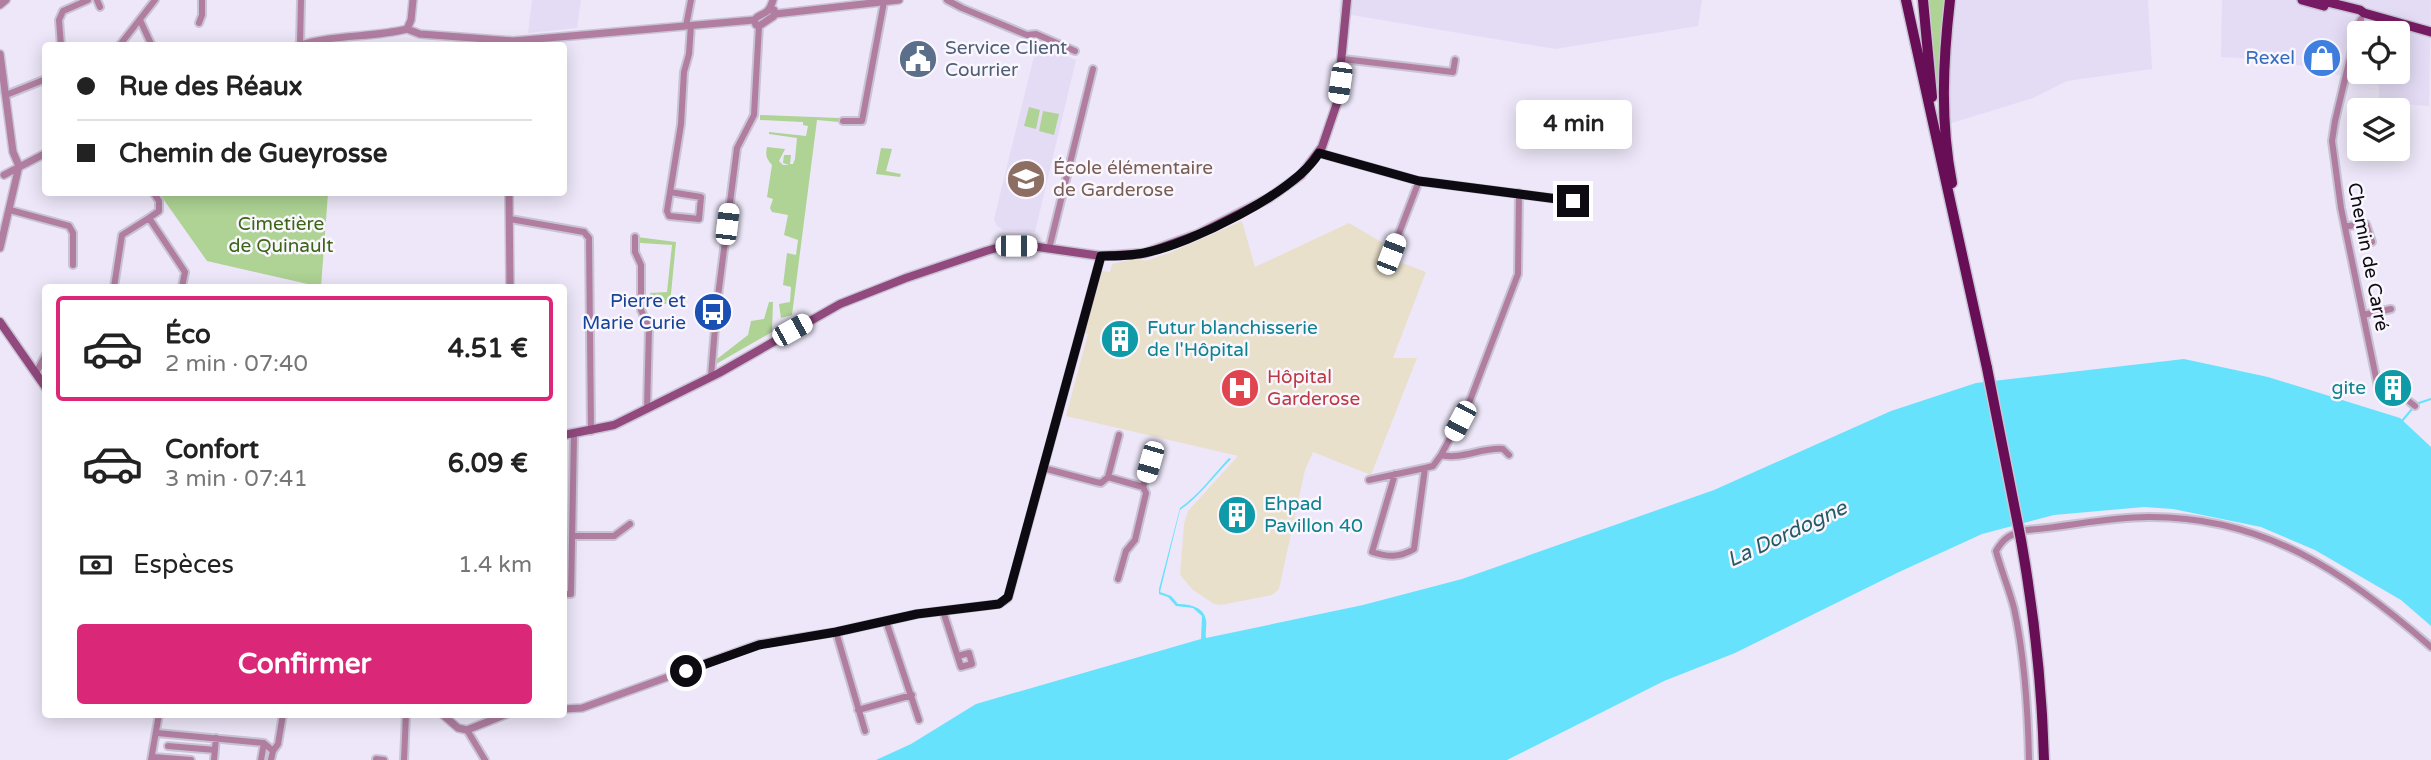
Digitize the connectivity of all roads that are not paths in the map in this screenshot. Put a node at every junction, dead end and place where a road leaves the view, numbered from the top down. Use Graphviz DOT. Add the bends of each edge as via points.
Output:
graph roads {
  1 [pos="6,0"];
  2 [pos="88,0"];
  3 [pos="155,0"];
  4 [pos="202,0"];
  5 [pos="301,0"];
  6 [pos="413,0"];
  7 [pos="691,0"];
  8 [pos="899,0"];
  9 [pos="947,0"];
  10 [pos="1346,0"];
  11 [pos="1906,0"];
  12 [pos="1923,0"];
  13 [pos="1950,0"];
  14 [pos="2302,0"];
  15 [pos="2319,0"];
  16 [pos="884,2"];
  17 [pos="0,5"];
  18 [pos="773,8"];
  19 [pos="2359,17"];
  20 [pos="140,20"];
  21 [pos="199,23"];
  22 [pos="756,23"];
  23 [pos="688,25"];
  24 [pos="407,29"];
  25 [pos="2431,34"];
  26 [pos="61,42"];
  27 [pos="122,42"];
  28 [pos="150,42"];
  29 [pos="298,42"];
  30 [pos="312,42"];
  31 [pos="503,42"];
  32 [pos="523,42"];
  33 [pos="1076,51"];
  34 [pos="0,54"];
  35 [pos="1343,59"];
  36 [pos="1455,60"];
  37 [pos="1093,69"];
  38 [pos="42,81"];
  39 [pos="6,95"];
  40 [pos="843,121"];
  41 [pos="1938,150"];
  42 [pos="1319,153"];
  43 [pos="42,155"];
  44 [pos="19,166"];
  45 [pos="2,174"];
  46 [pos="1419,181"];
  47 [pos="15,184"];
  48 [pos="670,192"];
  49 [pos="1519,193"];
  50 [pos="156,196"];
  51 [pos="509,196"];
  52 [pos="1573,201"];
  53 [pos="10,210"];
  54 [pos="149,218"];
  55 [pos="510,219"];
  56 [pos="2345,227"];
  57 [pos="2372,242"];
  58 [pos="644,244"];
  59 [pos="0,248"];
  60 [pos="1049,248"];
  61 [pos="1391,254"];
  62 [pos="1101,256"];
  63 [pos="73,265"];
  64 [pos="1968,281"];
  65 [pos="114,284"];
  66 [pos="183,284"];
  67 [pos="510,284"];
  68 [pos="2391,309"];
  69 [pos="2363,315"];
  70 [pos="0,322"];
  71 [pos="42,358"];
  72 [pos="36,373"];
  73 [pos="711,376"];
  74 [pos="42,382"];
  75 [pos="2400,398"];
  76 [pos="647,409"];
  77 [pos="592,431"];
  78 [pos="567,435"];
  79 [pos="574,435"];
  80 [pos="1119,435"];
  81 [pos="1155,446"];
  82 [pos="1441,455"];
  83 [pos="1509,455"];
  84 [pos="1043,467"];
  85 [pos="1425,468"];
  86 [pos="1395,474"];
  87 [pos="1108,477"];
  88 [pos="1369,480"];
  89 [pos="1143,487"];
  90 [pos="630,524"];
  91 [pos="572,536"];
  92 [pos="1118,579"];
  93 [pos="567,594"];
  94 [pos="943,611"];
  95 [pos="886,621"];
  96 [pos="836,632"];
  97 [pos="2431,647"];
  98 [pos="958,656"];
  99 [pos="912,695"];
  100 [pos="567,709"];
  101 [pos="858,710"];
  102 [pos="159,718"];
  103 [pos="282,718"];
  104 [pos="406,718"];
  105 [pos="447,718"];
  106 [pos="497,718"];
  107 [pos="919,720"];
  108 [pos="467,730"];
  109 [pos="865,731"];
  110 [pos="157,733"];
  111 [pos="169,734"];
  112 [pos="216,738"];
  113 [pos="264,743"];
  114 [pos="168,746"];
  115 [pos="215,750"];
  116 [pos="272,751"];
  117 [pos="167,758"];
  118 [pos="152,759"];
  119 [pos="376,759"];
  120 [pos="191,760"];
  121 [pos="214,760"];
  122 [pos="261,760"];
  123 [pos="271,760"];
  124 [pos="384,760"];
  125 [pos="404,760"];
  126 [pos="485,760"];
  127 [pos="2029,760"];
  128 [pos="2044,760"];
  1 -- 17 [label="street"];
  2 -- 26 [label="street" via="63,11"];
  3 -- 20 [label="street"];
  4 -- 21 [label="street"];
  5 -- 29 [label="street"];
  6 -- 24 [label="street"];
  7 -- 23 [label="street"];
  8 -- 16 [label="street"];
  9 -- 33 [label="street"];
  10 -- 35 [label="main road"];
  11 -- 41 [label="highway"];
  12 -- 41 [label="highway"];
  13 -- 64 [label="highway" via="1944,114"];
  14 -- 19 [label="main road"];
  15 -- 19 [label="main road"];
  16 -- 18 [label="street"];
  16 -- 40 [label="street" via="862,121"];
  18 -- 22 [label="street"];
  19 -- 25 [label="main road"];
  19 -- 56 [label="street, Chemin de Carré" via="2332,141"];
  20 -- 27 [label="street"];
  20 -- 28 [label="street"];
  22 -- 23 [label="street"];
  22 -- 73 [label="street" via="754,115 737,148"];
  23 -- 32 [label="street"];
  23 -- 48 [label="street" via="689,54"];
  24 -- 30 [label="street"];
  24 -- 31 [label="street"];
  34 -- 39 [label="street"];
  35 -- 36 [label="street" via="1453,72"];
  35 -- 42 [label="main road" via="1337,103"];
  37 -- 60 [label="street"];
  38 -- 39 [label="street"];
  39 -- 44 [label="street"];
  41 -- 64 [label="highway"];
  42 -- 46 [label="street"];
  42 -- 62 [label="main road" via="1292,183 1239,215 1151,251"];
  43 -- 44 [label="street"];
  44 -- 45 [label="street"];
  44 -- 47 [label="street"];
  45 -- 47 [label="street"];
  46 -- 49 [label="street"];
  46 -- 61 [label="street"];
  47 -- 53 [label="street"];
  48 -- 48 [label="street" via="668,216 699,219 701,197"];
  49 -- 52 [label="street"];
  49 -- 82 [label="street" via="1518,274 1469,403"];
  50 -- 54 [label="street" via="159,211"];
  51 -- 55 [label="street"];
  53 -- 59 [label="street"];
  53 -- 63 [label="street" via="69,226"];
  54 -- 65 [label="street" via="122,235"];
  54 -- 66 [label="street" via="186,272"];
  55 -- 67 [label="street"];
  55 -- 77 [label="street" via="584,232 589,238"];
  56 -- 57 [label="street" via="2366,224"];
  56 -- 69 [label="street, Chemin de Carré"];
  58 -- 76 [label="street" via="635,241 641,265 641,310 649,328"];
  60 -- 62 [label="main road"];
  60 -- 73 [label="main road" via="996,248 878,288 818,315"];
  62 -- 84 [label="street"];
  64 -- 128 [label="highway, bridge" via="2032,601"];
  68 -- 69 [label="street"];
  69 -- 75 [label="street, Chemin de Carré" via="2379,392"];
  70 -- 72 [label="main road"];
  71 -- 72 [label="street"];
  72 -- 74 [label="main road"];
  73 -- 76 [label="main road"];
  76 -- 77 [label="main road"];
  77 -- 79 [label="main road"];
  78 -- 79 [label="main road"];
  79 -- 91 [label="street"];
  80 -- 87 [label="street"];
  81 -- 89 [label="street"];
  82 -- 83 [label="street" via="1451,458 1495,448"];
  82 -- 85 [label="street"];
  84 -- 87 [label="street" via="1101,483"];
  84 -- 94 [label="street" via="1008,597 999,604"];
  85 -- 86 [label="street"];
  85 -- 86 [label="street" via="1414,549 1387,557 1372,552"];
  86 -- 88 [label="street"];
  87 -- 89 [label="street"];
  89 -- 92 [label="street" via="1146,493 1135,540 1126,551"];
  90 -- 91 [label="street" via="614,536"];
  91 -- 93 [label="street" via="571,594"];
  94 -- 95 [label="street"];
  94 -- 98 [label="street"];
  95 -- 96 [label="street"];
  95 -- 99 [label="street"];
  96 -- 100 [label="street" via="759,645 582,708"];
  96 -- 101 [label="street"];
  97 -- 127 [label="street" via="2358,587 2289,547 2250,531 2155,517 2010,534 1996,551 2021,643"];
  99 -- 101 [label="street"];
  99 -- 107 [label="street"];
  101 -- 109 [label="street"];
  102 -- 110 [label="street"];
  103 -- 116 [label="street" via="278,744"];
  104 -- 125 [label="street"];
  105 -- 108 [label="street"];
  106 -- 108 [label="street"];
  108 -- 126 [label="street"];
  110 -- 111 [label="street"];
  110 -- 118 [label="street"];
  111 -- 112 [label="street"];
  111 -- 114 [label="street"];
  112 -- 113 [label="street"];
  112 -- 115 [label="street"];
  113 -- 116 [label="street"];
  113 -- 122 [label="street"];
  114 -- 115 [label="street"];
  114 -- 117 [label="street"];
  115 -- 121 [label="street"];
  116 -- 123 [label="street"];
  117 -- 118 [label="street"];
  117 -- 120 [label="street"];
  119 -- 124 [label="street"];
}
